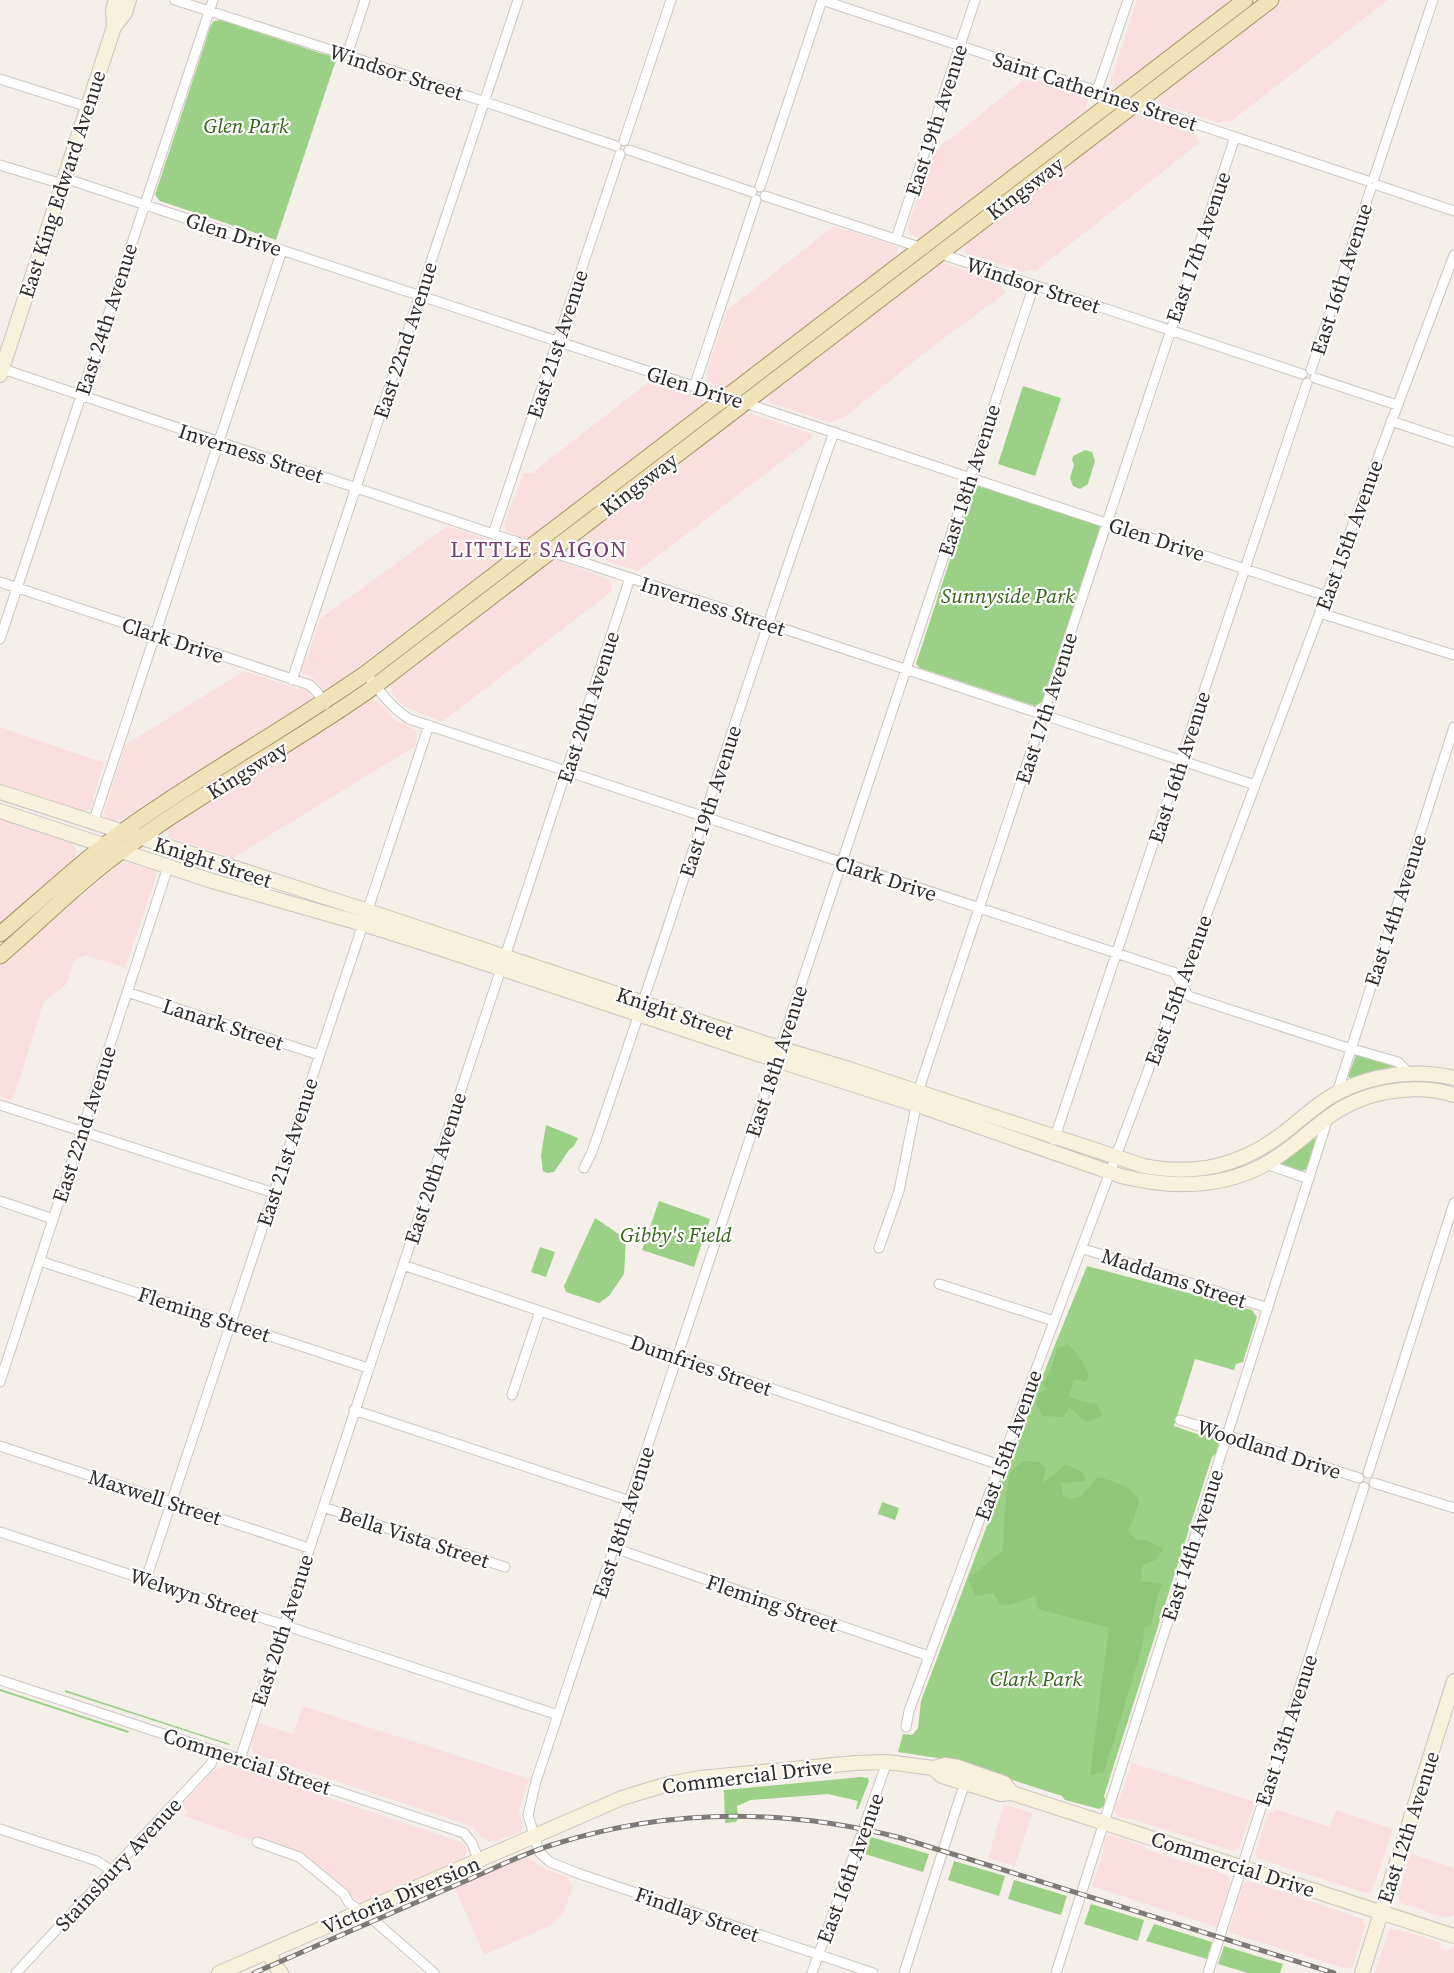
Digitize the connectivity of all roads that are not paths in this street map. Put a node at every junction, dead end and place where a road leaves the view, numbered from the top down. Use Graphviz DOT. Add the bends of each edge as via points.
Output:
graph roads {
  1 [pos="116,0"];
  2 [pos="129,0"];
  3 [pos="175,0"];
  4 [pos="213,0"];
  5 [pos="365,0"];
  6 [pos="518,0"];
  7 [pos="670,0"];
  8 [pos="822,0"];
  9 [pos="975,0"];
  10 [pos="1128,0"];
  11 [pos="1245,0"];
  12 [pos="1271,0"];
  13 [pos="1433,0"];
  14 [pos="209,11"];
  15 [pos="114,27"];
  16 [pos="960,46"];
  17 [pos="347,55"];
  18 [pos="0,79"];
  19 [pos="1097,91"];
  20 [pos="1118,98"];
  21 [pos="484,102"];
  22 [pos="1137,104"];
  23 [pos="88,107"];
  24 [pos="1235,137"];
  25 [pos="622,148"];
  26 [pos="0,165"];
  27 [pos="63,181"];
  28 [pos="1373,183"];
  29 [pos="758,194"];
  30 [pos="144,204"];
  31 [pos="1454,211"];
  32 [pos="896,239"];
  33 [pos="921,248"];
  34 [pos="282,250"];
  35 [pos="939,254"];
  36 [pos="1454,255"];
  37 [pos="1034,285"];
  38 [pos="420,294"];
  39 [pos="1170,330"];
  40 [pos="558,342"];
  41 [pos="1,371"];
  42 [pos="1309,376"];
  43 [pos="694,387"];
  44 [pos="80,396"];
  45 [pos="725,397"];
  46 [pos="745,403"];
  47 [pos="1397,405"];
  48 [pos="1391,421"];
  49 [pos="834,432"];
  50 [pos="219,442"];
  51 [pos="1454,442"];
  52 [pos="969,477"];
  53 [pos="356,487"];
  54 [pos="1107,523"];
  55 [pos="494,534"];
  56 [pos="531,546"];
  57 [pos="550,552"];
  58 [pos="1244,568"];
  59 [pos="630,578"];
  60 [pos="0,582"];
  61 [pos="17,588"];
  62 [pos="1326,596"];
  63 [pos="1320,613"];
  64 [pos="768,624"];
  65 [pos="154,634"];
  66 [pos="0,639"];
  67 [pos="1454,655"];
  68 [pos="906,669"];
  69 [pos="371,679"];
  70 [pos="292,680"];
  71 [pos="323,702"];
  72 [pos="1044,715"];
  73 [pos="332,716"];
  74 [pos="429,725"];
  75 [pos="1454,727"];
  76 [pos="1181,761"];
  77 [pos="567,770"];
  78 [pos="1255,785"];
  79 [pos="0,792"];
  80 [pos="0,810"];
  81 [pos="705,816"];
  82 [pos="93,824"];
  83 [pos="121,833"];
  84 [pos="141,839"];
  85 [pos="105,845"];
  86 [pos="123,851"];
  87 [pos="842,863"];
  88 [pos="168,867"];
  89 [pos="979,909"];
  90 [pos="365,918"];
  91 [pos="0,934"];
  92 [pos="1117,953"];
  93 [pos="0,956"];
  94 [pos="503,963"];
  95 [pos="1182,984"];
  96 [pos="128,992"];
  97 [pos="641,1009"];
  98 [pos="1351,1048"];
  99 [pos="778,1054"];
  100 [pos="319,1055"];
  101 [pos="1409,1073"];
  102 [pos="1454,1078"];
  103 [pos="1337,1093"];
  104 [pos="1454,1095"];
  105 [pos="918,1099"];
  106 [pos="0,1105"];
  107 [pos="1328,1117"];
  108 [pos="82,1131"];
  109 [pos="1055,1137"];
  110 [pos="1050,1151"];
  111 [pos="1115,1158"];
  112 [pos="1266,1164"];
  113 [pos="584,1168"];
  114 [pos="1110,1172"];
  115 [pos="1309,1179"];
  116 [pos="274,1192"];
  117 [pos="0,1201"];
  118 [pos="1454,1203"];
  119 [pos="53,1219"];
  120 [pos="879,1248"];
  121 [pos="1081,1248"];
  122 [pos="40,1260"];
  123 [pos="403,1265"];
  124 [pos="939,1284"];
  125 [pos="1268,1308"];
  126 [pos="540,1311"];
  127 [pos="1054,1321"];
  128 [pos="230,1323"];
  129 [pos="5,1350"];
  130 [pos="676,1357"];
  131 [pos="368,1368"];
  132 [pos="0,1382"];
  133 [pos="512,1395"];
  134 [pos="354,1410"];
  135 [pos="1179,1420"];
  136 [pos="1228,1436"];
  137 [pos="0,1446"];
  138 [pos="1000,1465"];
  139 [pos="1364,1475"];
  140 [pos="1374,1483"];
  141 [pos="1364,1487"];
  142 [pos="630,1501"];
  143 [pos="172,1502"];
  144 [pos="323,1507"];
  145 [pos="1454,1508"];
  146 [pos="0,1532"];
  147 [pos="309,1548"];
  148 [pos="614,1548"];
  149 [pos="505,1567"];
  150 [pos="146,1579"];
  151 [pos="284,1625"];
  152 [pos="930,1656"];
  153 [pos="0,1680"];
  154 [pos="1454,1681"];
  155 [pos="558,1715"];
  156 [pos="906,1727"];
  157 [pos="216,1751"];
  158 [pos="240,1759"];
  159 [pos="887,1762"];
  160 [pos="933,1768"];
  161 [pos="966,1783"];
  162 [pos="1012,1793"];
  163 [pos="1103,1822"];
  164 [pos="0,1828"];
  165 [pos="534,1838"];
  166 [pos="257,1842"];
  167 [pos="479,1861"];
  168 [pos="1242,1867"];
  169 [pos="112,1871"];
  170 [pos="1381,1912"];
  171 [pos="361,1913"];
  172 [pos="1454,1936"];
  173 [pos="269,1952"];
  174 [pos="818,1954"];
  175 [pos="15,1973"];
  176 [pos="219,1973"];
  177 [pos="281,1973"];
  178 [pos="434,1973"];
  179 [pos="812,1973"];
  180 [pos="873,1973"];
  181 [pos="904,1973"];
  182 [pos="1056,1973"];
  183 [pos="1208,1973"];
  184 [pos="1362,1973"];
  1 -- 15 [label="main road, East King Edward Avenue"];
  2 -- 15 [label="main road, East King Edward Avenue"];
  3 -- 14 [label="street, Windsor Street"];
  4 -- 14 [label="street, East 24th Avenue"];
  5 -- 17 [label="street"];
  6 -- 21 [label="street, East 22nd Avenue"];
  7 -- 25 [label="street, East 21st Avenue"];
  8 -- 16 [label="street, Saint Catherines Street"];
  8 -- 29 [label="street"];
  9 -- 16 [label="street, East 19th Avenue"];
  10 -- 19 [label="street"];
  11 -- 20 [label="main road, Kingsway"];
  12 -- 22 [label="main road, Kingsway"];
  13 -- 28 [label="street, East 16th Avenue"];
  14 -- 17 [label="street, Windsor Street"];
  14 -- 30 [label="street, East 24th Avenue"];
  15 -- 23 [label="main road, East King Edward Avenue"];
  16 -- 19 [label="street, Saint Catherines Street"];
  16 -- 32 [label="street, East 19th Avenue"];
  17 -- 21 [label="street, Windsor Street"];
  18 -- 23 [label="street"];
  19 -- 20 [label="street, Saint Catherines Street"];
  20 -- 22 [label="street, Saint Catherines Street"];
  20 -- 33 [label="main road, Kingsway"];
  21 -- 25 [label="street, Windsor Street"];
  21 -- 38 [label="street, East 22nd Avenue"];
  22 -- 24 [label="street, Saint Catherines Street"];
  22 -- 35 [label="main road, Kingsway"];
  23 -- 27 [label="main road, East King Edward Avenue"];
  24 -- 28 [label="street, Saint Catherines Street"];
  24 -- 39 [label="street, East 17th Avenue"];
  25 -- 29 [label="street, Windsor Street"];
  25 -- 40 [label="street, East 21st Avenue"];
  26 -- 27 [label="street, Glen Drive"];
  27 -- 30 [label="street, Glen Drive"];
  27 -- 41 [label="main road, East King Edward Avenue"];
  28 -- 31 [label="street, Saint Catherines Street"];
  28 -- 42 [label="street, East 16th Avenue"];
  29 -- 32 [label="street, Windsor Street"];
  29 -- 43 [label="street"];
  30 -- 34 [label="street, Glen Drive"];
  30 -- 44 [label="street, East 24th Avenue"];
  32 -- 33 [label="street, Windsor Street"];
  33 -- 35 [label="street, Windsor Street"];
  33 -- 45 [label="main road, Kingsway"];
  34 -- 38 [label="street, Glen Drive"];
  34 -- 50 [label="street"];
  35 -- 37 [label="street, Windsor Street"];
  35 -- 46 [label="main road, Kingsway"];
  36 -- 47 [label="street, East 15th Avenue"];
  37 -- 39 [label="street, Windsor Street"];
  37 -- 52 [label="street, East 18th Avenue"];
  38 -- 40 [label="street, Glen Drive"];
  38 -- 53 [label="street, East 22nd Avenue"];
  39 -- 42 [label="street, Windsor Street"];
  39 -- 54 [label="street, East 17th Avenue"];
  40 -- 43 [label="street, Glen Drive"];
  40 -- 55 [label="street, East 21st Avenue"];
  41 -- 44 [label="street, Inverness Street"];
  42 -- 47 [label="street, Windsor Street"];
  42 -- 58 [label="street, East 16th Avenue"];
  43 -- 45 [label="street, Glen Drive"];
  44 -- 50 [label="street, Inverness Street"];
  44 -- 61 [label="street, East 24th Avenue"];
  45 -- 46 [label="street, Glen Drive"];
  45 -- 56 [label="main road, Kingsway"];
  46 -- 49 [label="street, Glen Drive"];
  46 -- 57 [label="main road, Kingsway"];
  47 -- 48 [label="street, East 15th Avenue"];
  48 -- 51 [label="street"];
  48 -- 62 [label="street, East 15th Avenue"];
  49 -- 52 [label="street, Glen Drive"];
  49 -- 64 [label="street, East 19th Avenue"];
  50 -- 53 [label="street, Inverness Street"];
  50 -- 65 [label="street"];
  52 -- 54 [label="street, Glen Drive"];
  52 -- 68 [label="street, East 18th Avenue"];
  53 -- 55 [label="street, Inverness Street"];
  53 -- 70 [label="street, East 22nd Avenue"];
  54 -- 58 [label="street, Glen Drive"];
  54 -- 72 [label="street, East 17th Avenue"];
  55 -- 56 [label="street, Inverness Street"];
  56 -- 57 [label="street, Inverness Street"];
  56 -- 69 [label="main road, Kingsway"];
  57 -- 59 [label="street, Inverness Street"];
  57 -- 69 [label="main road, Kingsway"];
  58 -- 62 [label="street, Glen Drive"];
  58 -- 76 [label="street, East 16th Avenue"];
  59 -- 64 [label="street, Inverness Street"];
  59 -- 77 [label="street, East 20th Avenue"];
  60 -- 61 [label="street, Clark Drive"];
  61 -- 65 [label="street, Clark Drive"];
  61 -- 66 [label="street, East 24th Avenue"];
  62 -- 63 [label="street, East 15th Avenue"];
  63 -- 67 [label="street"];
  63 -- 78 [label="street, East 15th Avenue"];
  64 -- 68 [label="street, Inverness Street"];
  64 -- 81 [label="street, East 19th Avenue"];
  65 -- 70 [label="street, Clark Drive"];
  65 -- 82 [label="street"];
  68 -- 72 [label="street, Inverness Street"];
  68 -- 87 [label="street, East 18th Avenue"];
  69 -- 71 [label="main road, Kingsway"];
  69 -- 73 [label="main road, Kingsway"];
  69 -- 74 [label="street, Clark Drive" via="399,712"];
  70 -- 71 [label="street, Clark Drive" via="313,687"];
  71 -- 73 [label="street, Clark Drive"];
  71 -- 83 [label="main road, Kingsway"];
  72 -- 76 [label="street, Inverness Street"];
  72 -- 89 [label="street, East 17th Avenue"];
  73 -- 84 [label="main road, Kingsway"];
  74 -- 77 [label="street, Clark Drive"];
  74 -- 90 [label="street, East 21st Avenue"];
  75 -- 98 [label="street, East 14th Avenue"];
  76 -- 78 [label="street, Inverness Street"];
  76 -- 92 [label="street, East 16th Avenue"];
  77 -- 81 [label="street, Clark Drive"];
  77 -- 94 [label="street, East 20th Avenue"];
  78 -- 95 [label="street, East 15th Avenue"];
  79 -- 82 [label="main road, Knight Street"];
  80 -- 85 [label="main road, Knight Street"];
  81 -- 87 [label="street, Clark Drive"];
  81 -- 97 [label="street, East 19th Avenue"];
  82 -- 83 [label="main road, Knight Street"];
  83 -- 84 [label="main road, Knight Street"];
  83 -- 85 [label="main road, Kingsway"];
  84 -- 86 [label="main road, Kingsway"];
  84 -- 90 [label="main road, Knight Street"];
  85 -- 86 [label="main road, Knight Street"];
  85 -- 91 [label="main road, Kingsway"];
  86 -- 88 [label="main road, Knight Street"];
  86 -- 93 [label="main road, Kingsway"];
  87 -- 89 [label="street, Clark Drive"];
  87 -- 99 [label="street, East 18th Avenue"];
  88 -- 90 [label="main road, Knight Street"];
  88 -- 96 [label="street, East 22nd Avenue"];
  89 -- 92 [label="street, Clark Drive"];
  89 -- 105 [label="street, East 17th Avenue"];
  90 -- 94 [label="main road, Knight Street"];
  90 -- 100 [label="street, East 21st Avenue"];
  92 -- 95 [label="street, Clark Drive" via="1174,972"];
  92 -- 109 [label="street, East 16th Avenue"];
  94 -- 97 [label="main road, Knight Street"];
  94 -- 123 [label="street, East 20th Avenue"];
  95 -- 98 [label="street, Clark Drive" via="1191,997"];
  95 -- 111 [label="street, East 15th Avenue"];
  96 -- 100 [label="street, Lanark Street"];
  96 -- 108 [label="street, East 22nd Avenue"];
  97 -- 99 [label="main road, Knight Street"];
  97 -- 113 [label="street, East 19th Avenue"];
  98 -- 101 [label="street, Clark Drive" via="1398,1062"];
  98 -- 103 [label="street, East 14th Avenue"];
  99 -- 105 [label="main road, Knight Street"];
  99 -- 130 [label="street, East 18th Avenue"];
  100 -- 116 [label="street, East 21st Avenue"];
  101 -- 102 [label="main road, Clark Drive"];
  101 -- 103 [label="main road, Clark Drive" via="1375,1079"];
  103 -- 111 [label="main road, Knight Street" via="1269,1144 1228,1164 1161,1170"];
  104 -- 107 [label="main road" via="1398,1090 1350,1104"];
  105 -- 109 [label="main road, Knight Street"];
  105 -- 110 [label="main road, Knight Street"];
  105 -- 120 [label="street, East 17th Avenue" via="899,1191"];
  106 -- 108 [label="street"];
  107 -- 112 [label="main road, Knight Street"];
  107 -- 115 [label="street, East 14th Avenue"];
  108 -- 116 [label="street"];
  108 -- 119 [label="street, East 22nd Avenue"];
  109 -- 110 [label="street, East 16th Avenue"];
  109 -- 111 [label="main road, Knight Street"];
  110 -- 114 [label="main road, Knight Street"];
  111 -- 114 [label="street, East 15th Avenue"];
  112 -- 114 [label="main road, Knight Street" via="1234,1177 1197,1185 1158,1184"];
  112 -- 115 [label="street"];
  114 -- 121 [label="street, East 15th Avenue"];
  115 -- 125 [label="street, East 14th Avenue"];
  116 -- 128 [label="street, East 21st Avenue"];
  117 -- 119 [label="street"];
  118 -- 139 [label="street"];
  119 -- 122 [label="street, East 22nd Avenue"];
  121 -- 125 [label="street, Maddams Street"];
  121 -- 127 [label="street, East 15th Avenue"];
  122 -- 128 [label="street, Fleming Street"];
  122 -- 129 [label="street, East 22nd Avenue"];
  123 -- 126 [label="street, Dumfries Street"];
  123 -- 131 [label="street, East 20th Avenue"];
  124 -- 127 [label="street"];
  125 -- 136 [label="street, East 14th Avenue"];
  126 -- 130 [label="street, Dumfries Street"];
  126 -- 133 [label="street"];
  127 -- 138 [label="street, East 15th Avenue"];
  128 -- 131 [label="street, Fleming Street"];
  128 -- 143 [label="street, East 21st Avenue"];
  129 -- 132 [label="street, East 22nd Avenue"];
  130 -- 138 [label="street, Dumfries Street"];
  130 -- 142 [label="street, East 18th Avenue"];
  131 -- 134 [label="street, East 20th Avenue"];
  134 -- 142 [label="street"];
  134 -- 144 [label="street, East 20th Avenue"];
  135 -- 136 [label="street, Woodland Drive"];
  136 -- 139 [label="street, Woodland Drive"];
  136 -- 163 [label="street, East 14th Avenue"];
  137 -- 143 [label="street, Maxwell Street"];
  138 -- 152 [label="street, East 15th Avenue"];
  139 -- 140 [label="street" via="1373,1476"];
  139 -- 141 [label="street" via="1360,1484"];
  140 -- 141 [label="street"];
  140 -- 145 [label="street"];
  141 -- 168 [label="street, East 13th Avenue"];
  142 -- 148 [label="street, East 18th Avenue"];
  143 -- 147 [label="street, Maxwell Street"];
  143 -- 150 [label="street, East 21st Avenue"];
  144 -- 147 [label="street, East 20th Avenue"];
  144 -- 149 [label="street, Bella Vista Street"];
  146 -- 150 [label="street, Welwyn Street"];
  147 -- 151 [label="street, East 20th Avenue"];
  148 -- 152 [label="street, Fleming Street"];
  148 -- 155 [label="street, East 18th Avenue"];
  150 -- 151 [label="street, Welwyn Street"];
  151 -- 155 [label="street, Welwyn Street"];
  151 -- 158 [label="street, East 20th Avenue"];
  152 -- 156 [label="street, East 15th Avenue"];
  153 -- 157 [label="street, Commercial Street"];
  154 -- 170 [label="main road, East 12th Avenue"];
  155 -- 165 [label="street, East 18th Avenue" via="528,1811"];
  157 -- 158 [label="street, Commercial Street"];
  157 -- 169 [label="street, Stainsbury Avenue" via="211,1764"];
  158 -- 167 [label="street, Commercial Street" via="464,1833"];
  159 -- 160 [label="main road, Commercial Drive"];
  159 -- 165 [label="main road, Commercial Drive" via="668,1784 622,1798"];
  159 -- 174 [label="street, East 16th Avenue"];
  160 -- 161 [label="main road, Commercial Drive" via="942,1776"];
  160 -- 162 [label="main road, Commercial Drive" via="945,1765 980,1774 1004,1783"];
  161 -- 162 [label="main road, Commercial Drive" via="1001,1794"];
  161 -- 181 [label="street"];
  162 -- 163 [label="main road, Commercial Drive"];
  163 -- 168 [label="main road, Commercial Drive"];
  163 -- 182 [label="street, East 14th Avenue"];
  164 -- 169 [label="street" via="97,1861"];
  165 -- 167 [label="main road, Victoria Diversion"];
  165 -- 174 [label="street, Findlay Street" via="543,1857 577,1873"];
  166 -- 171 [label="street" via="299,1857"];
  167 -- 171 [label="main road, Victoria Diversion"];
  168 -- 170 [label="main road, Commercial Drive"];
  168 -- 183 [label="street, East 13th Avenue"];
  169 -- 175 [label="street, Stainsbury Avenue"];
  170 -- 172 [label="main road, Commercial Drive"];
  170 -- 184 [label="main road, East 12th Avenue"];
  171 -- 173 [label="main road, Victoria Diversion"];
  171 -- 178 [label="street"];
  173 -- 176 [label="main road, Victoria Diversion"];
  173 -- 177 [label="main road"];
  174 -- 179 [label="street, East 16th Avenue"];
  174 -- 180 [label="street, Findlay Street"];
}
